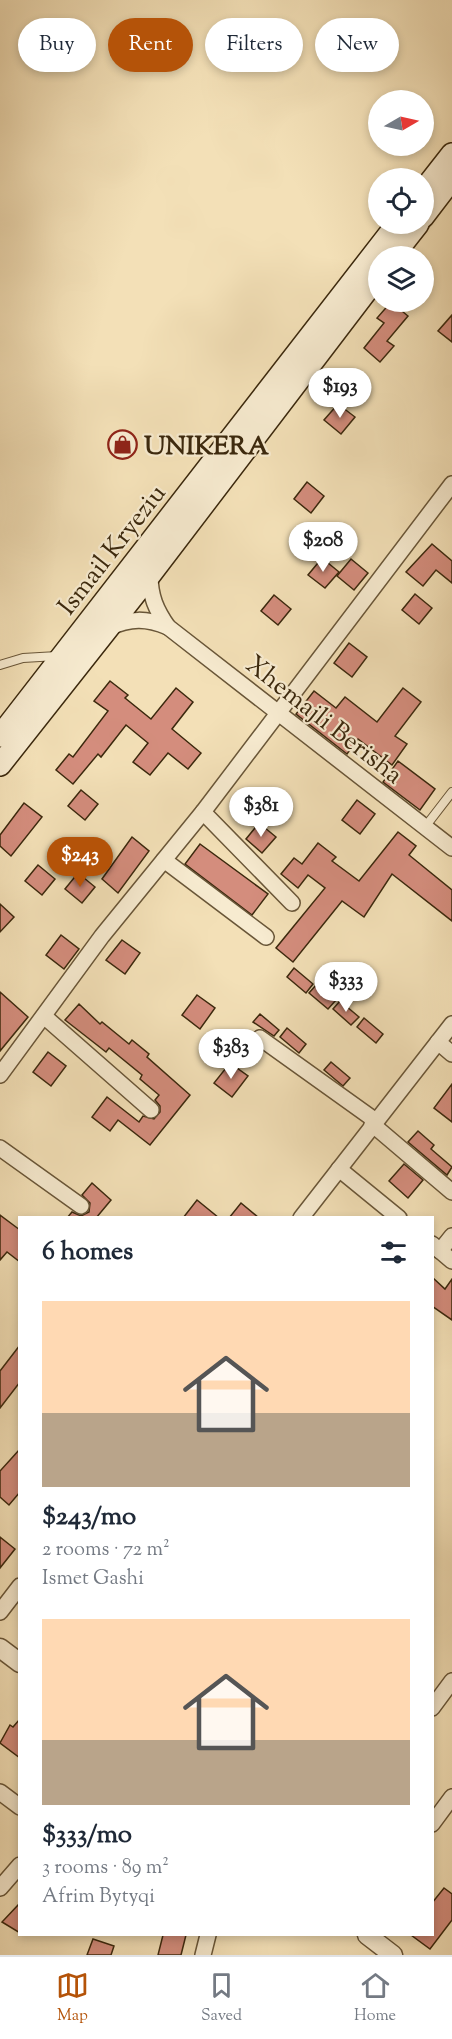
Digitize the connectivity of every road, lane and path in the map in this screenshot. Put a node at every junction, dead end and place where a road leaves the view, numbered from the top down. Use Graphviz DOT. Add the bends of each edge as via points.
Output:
graph roads {
  1 [pos="452,154"];
  2 [pos="434,177"];
  3 [pos="452,179"];
  4 [pos="434,203"];
  5 [pos="389,234"];
  6 [pos="410,234"];
  7 [pos="401,246"];
  8 [pos="368,289"];
  9 [pos="452,484"];
  10 [pos="150,575"];
  11 [pos="168,627"];
  12 [pos="108,628"];
  13 [pos="62,656"];
  14 [pos="0,665"];
  15 [pos="278,714"];
  16 [pos="0,736"];
  17 [pos="0,765"];
  18 [pos="452,792"];
  19 [pos="203,812"];
  20 [pos="425,827"];
  21 [pos="452,848"];
  22 [pos="164,860"];
  23 [pos="292,903"];
  24 [pos="266,937"];
  25 [pos="45,1017"];
  26 [pos="452,1024"];
  27 [pos="261,1038"];
  28 [pos="438,1042"];
  29 [pos="452,1054"];
  30 [pos="0,1075"];
  31 [pos="150,1110"];
  32 [pos="374,1122"];
  33 [pos="0,1148"];
  34 [pos="339,1169"];
  35 [pos="452,1192"];
  36 [pos="81,1206"];
  37 [pos="303,1216"];
  38 [pos="397,1216"];
  39 [pos="452,1236"];
  40 [pos="441,1252"];
  41 [pos="18,1589"];
  42 [pos="0,1612"];
  43 [pos="2,1652"];
  44 [pos="18,1662"];
  45 [pos="452,1681"];
  46 [pos="434,1705"];
  47 [pos="0,1792"];
  48 [pos="452,1797"];
  49 [pos="18,1806"];
  50 [pos="434,1821"];
  51 [pos="18,1867"];
  52 [pos="0,1888"];
  53 [pos="208,1936"];
  54 [pos="368,1936"];
  55 [pos="203,1955"];
  56 [pos="393,1955"];
  1 -- 2 [label="main road"];
  3 -- 4 [label="main road"];
  5 -- 13 [label="main road, Ismail Kryeziu"];
  6 -- 7 [label="main road"];
  8 -- 10 [label="main road, Ismail Kryeziu"];
  9 -- 15 [label="street"];
  10 -- 11 [label="street, Xhemajli Berisha" via="150,592"];
  10 -- 12 [label="main road, Ismail Kryeziu"];
  11 -- 12 [label="street, Xhemajli Berisha" via="139,619"];
  11 -- 15 [label="street, Xhemajli Berisha"];
  12 -- 17 [label="main road, Ismail Kryeziu"];
  13 -- 14 [label="lane" via="23,658"];
  13 -- 16 [label="main road, Ismail Kryeziu"];
  15 -- 19 [label="street"];
  15 -- 20 [label="street, Xhemajli Berisha"];
  18 -- 20 [label="lane"];
  19 -- 22 [label="street"];
  19 -- 23 [label="street"];
  20 -- 21 [label="street, Xhemajli Berisha"];
  22 -- 24 [label="street"];
  22 -- 25 [label="street" via="102,936"];
  25 -- 30 [label="street"];
  25 -- 31 [label="street"];
  26 -- 28 [label="street"];
  27 -- 32 [label="street"];
  28 -- 29 [label="street"];
  28 -- 32 [label="street"];
  32 -- 34 [label="street"];
  32 -- 35 [label="street"];
  33 -- 36 [label="street"];
  34 -- 37 [label="street"];
  34 -- 38 [label="street"];
  39 -- 40 [label="street"];
  41 -- 42 [label="street"];
  43 -- 44 [label="street"];
  45 -- 46 [label="street"];
  47 -- 49 [label="street"];
  48 -- 50 [label="street"];
  51 -- 52 [label="street"];
  53 -- 55 [label="street"];
  54 -- 56 [label="street"];
}
